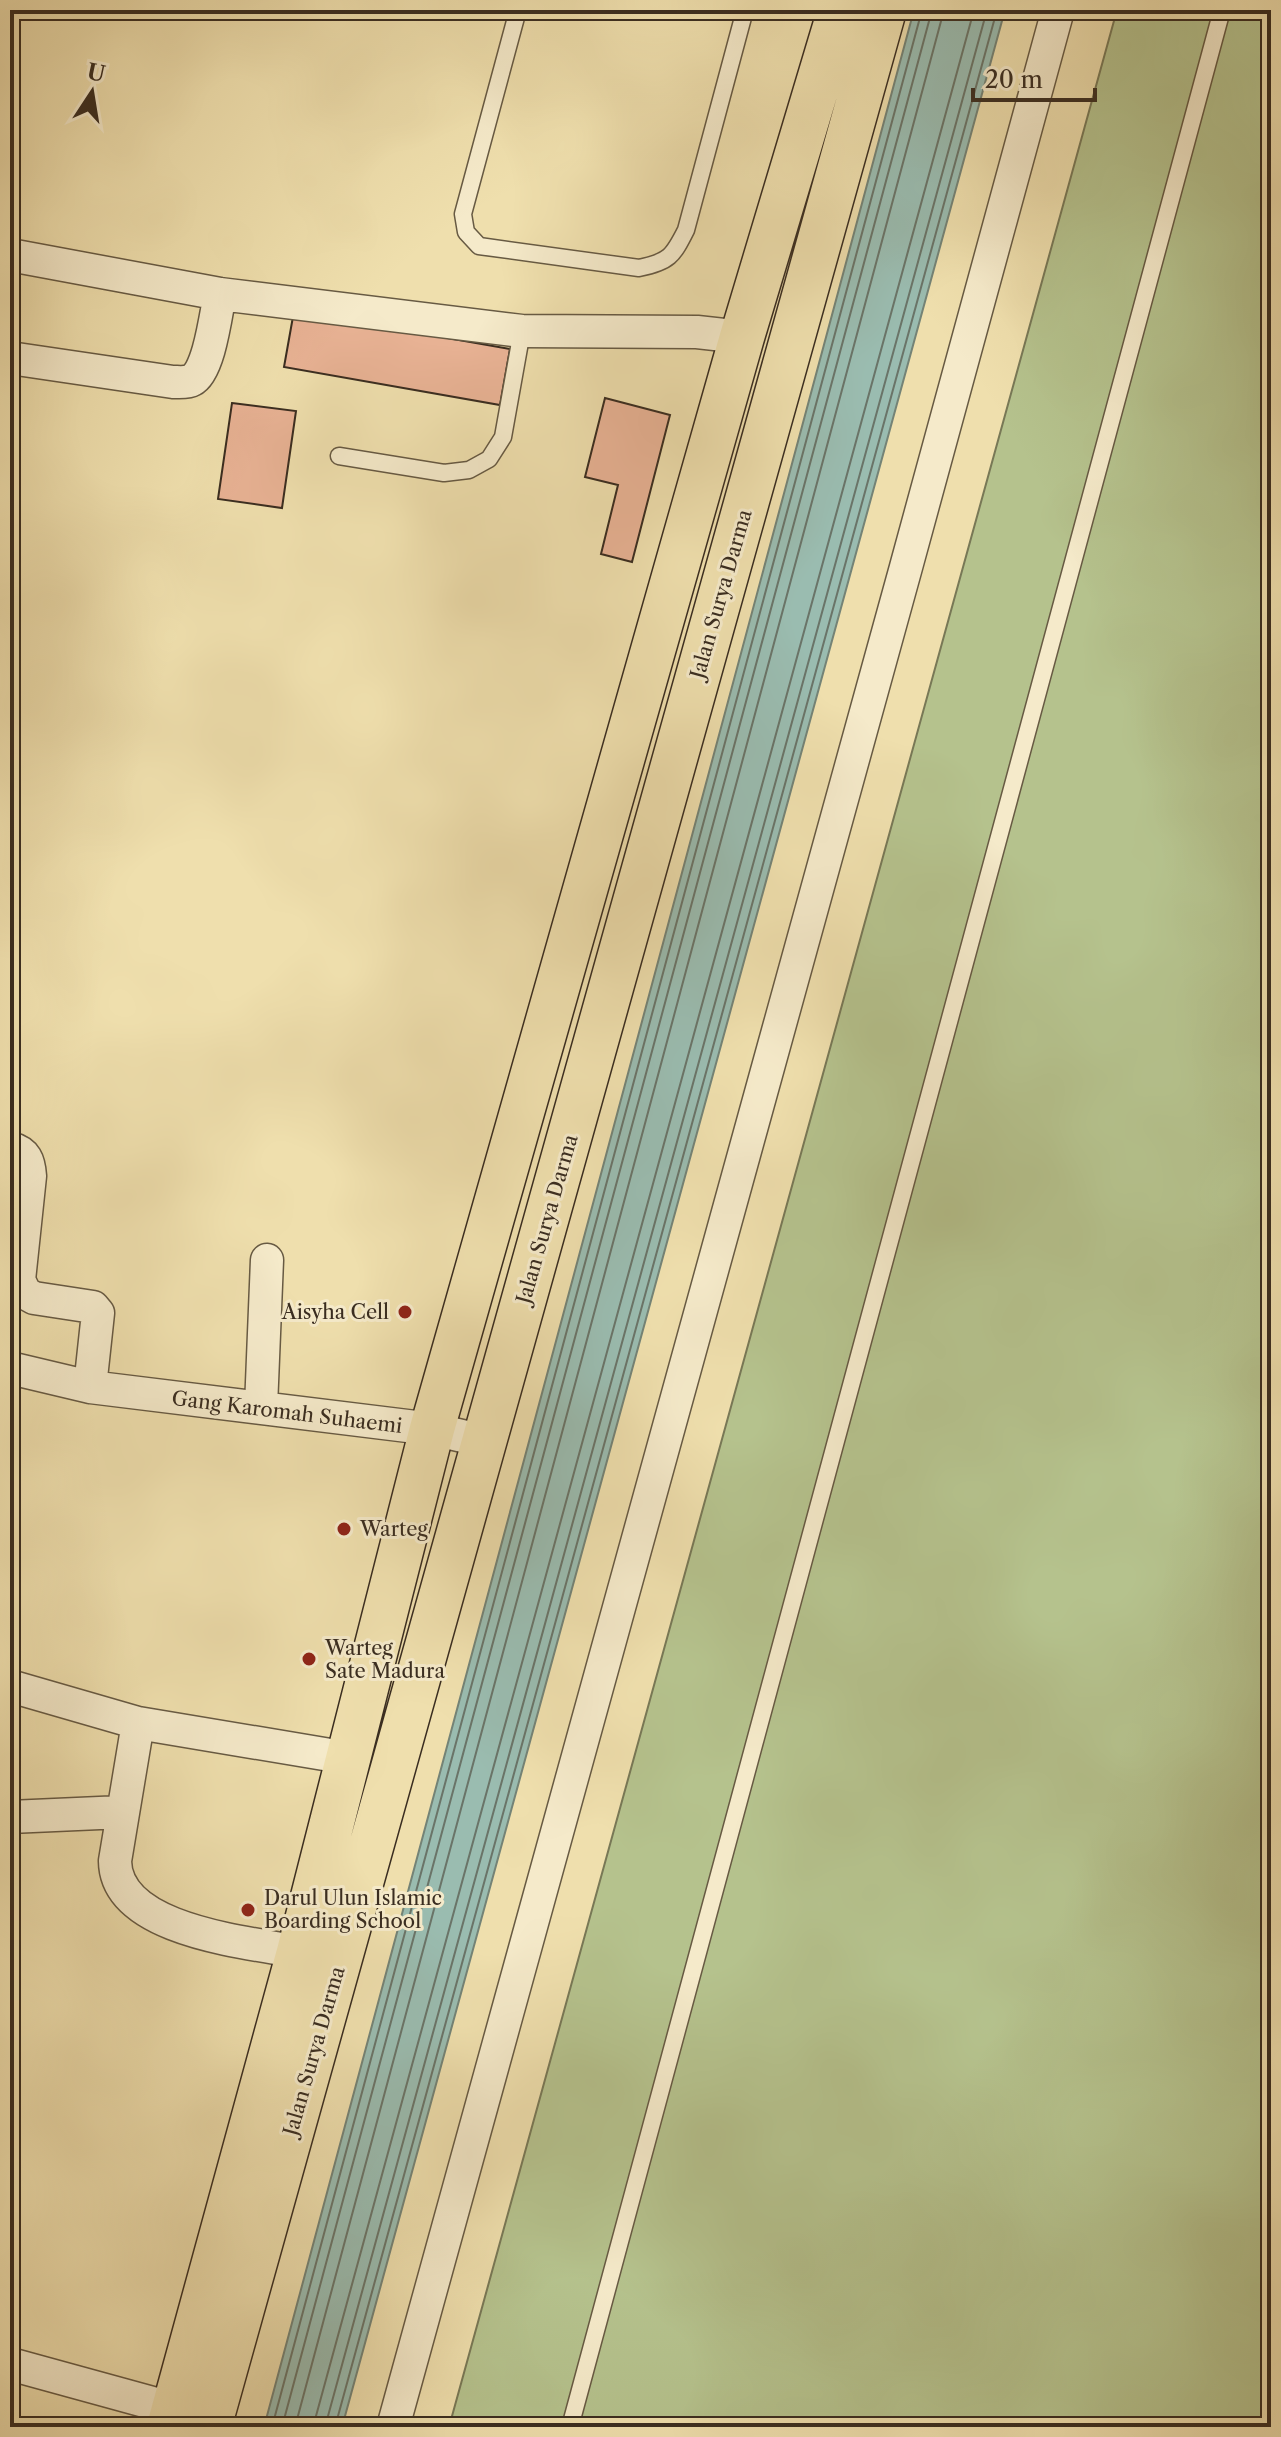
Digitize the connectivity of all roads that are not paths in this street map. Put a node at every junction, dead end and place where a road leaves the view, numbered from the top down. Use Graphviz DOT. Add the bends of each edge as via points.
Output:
graph roads {
  1 [pos="518,10"];
  2 [pos="745,10"];
  3 [pos="840,10"];
  4 [pos="884,10"];
  5 [pos="1058,10"];
  6 [pos="1222,10"];
  7 [pos="10,255"];
  8 [pos="220,294"];
  9 [pos="522,331"];
  10 [pos="742,337"];
  11 [pos="10,358"];
  12 [pos="339,456"];
  13 [pos="10,1148"];
  14 [pos="267,1260"];
  15 [pos="10,1368"];
  16 [pos="90,1387"];
  17 [pos="261,1407"];
  18 [pos="432,1429"];
  19 [pos="484,1441"];
  20 [pos="10,1686"];
  21 [pos="138,1723"];
  22 [pos="348,1758"];
  23 [pos="122,1812"];
  24 [pos="10,1817"];
  25 [pos="299,1952"];
  26 [pos="10,2364"];
  27 [pos="184,2421"];
  28 [pos="393,2427"];
  29 [pos="570,2427"];
  1 -- 2 [label="lane" via="463,214 466,232 479,246 639,268 660,264 674,254 686,230"];
  3 -- 10 [label="main road, Jalan Surya Darma"];
  4 -- 19 [label="main road, Jalan Surya Darma"];
  5 -- 28 [label="street"];
  6 -- 29 [label="lane"];
  7 -- 8 [label="street"];
  8 -- 9 [label="street"];
  8 -- 11 [label="street" via="205,362 190,382"];
  9 -- 10 [label="street"];
  9 -- 12 [label="lane" via="503,437 489,459 469,470 444,473"];
  10 -- 18 [label="main road, Jalan Surya Darma"];
  13 -- 16 [label="street" via="29,1161 19,1280 34,1298 93,1307 98,1313"];
  14 -- 17 [label="street"];
  15 -- 16 [label="street, Gang Karomah Suhaemi"];
  16 -- 17 [label="street, Gang Karomah Suhaemi"];
  17 -- 18 [label="street, Gang Karomah Suhaemi"];
  18 -- 19 [label="street, Gang Karomah Suhaemi"];
  18 -- 22 [label="main road, Jalan Surya Darma"];
  19 -- 27 [label="main road, Jalan Surya Darma"];
  20 -- 21 [label="street"];
  21 -- 22 [label="street"];
  21 -- 23 [label="street"];
  22 -- 25 [label="main road, Jalan Surya Darma"];
  23 -- 24 [label="street"];
  23 -- 25 [label="street" via="116,1877 144,1908 186,1930"];
  25 -- 27 [label="main road, Jalan Surya Darma"];
  26 -- 27 [label="street"];
}
